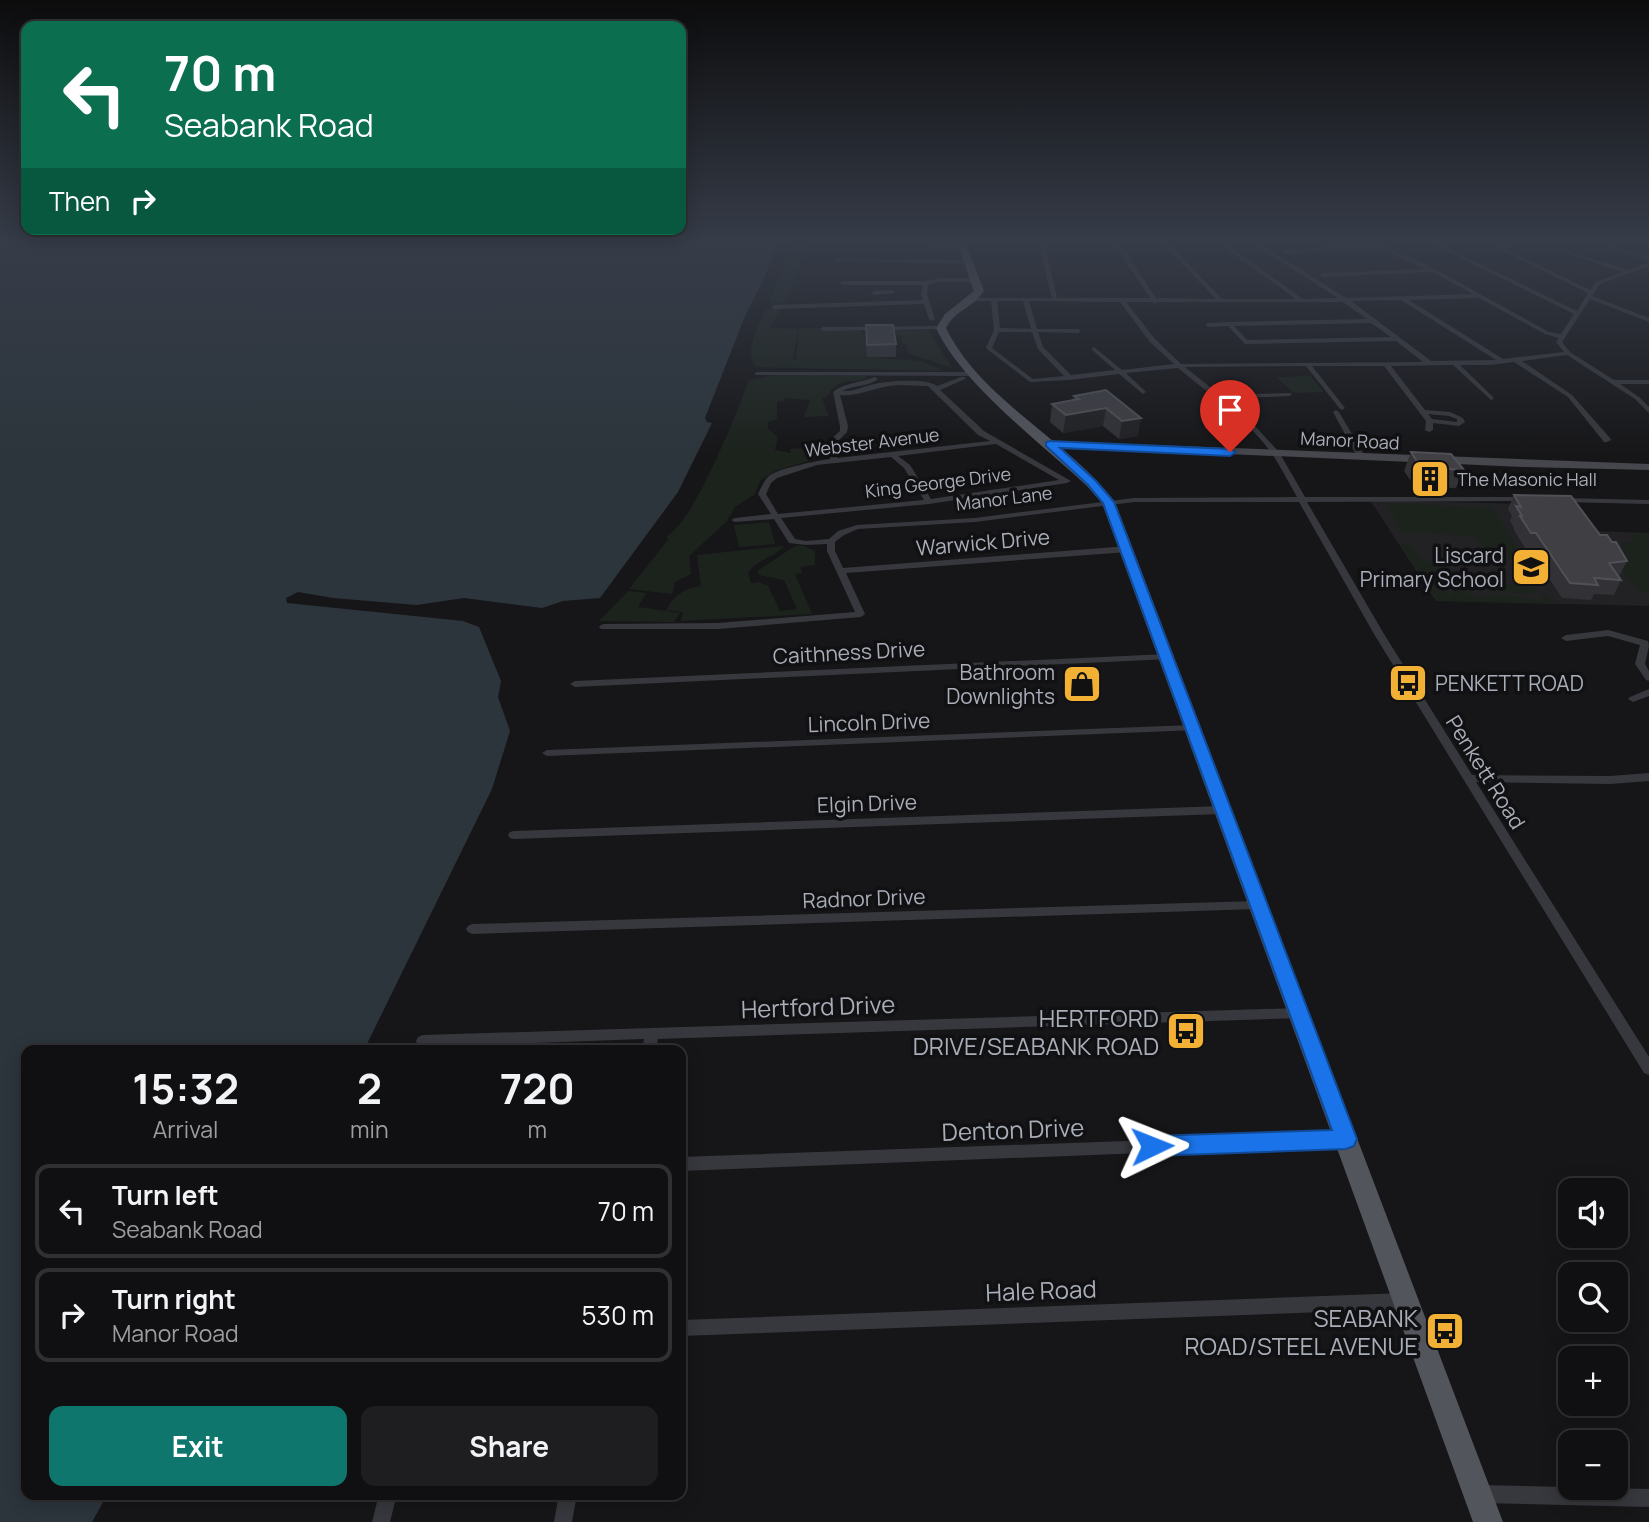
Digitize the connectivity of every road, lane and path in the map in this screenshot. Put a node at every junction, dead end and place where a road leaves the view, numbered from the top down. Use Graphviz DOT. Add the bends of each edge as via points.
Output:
graph roads {
  1 [pos="933,313"];
  2 [pos="954,313"];
  3 [pos="995,313"];
  4 [pos="1030,313"];
  5 [pos="1131,313"];
  6 [pos="1361,313"];
  7 [pos="1426,313"];
  8 [pos="1510,313"];
  9 [pos="1633,313"];
  10 [pos="1579,314"];
  11 [pos="1649,320"];
  12 [pos="1370,321"];
  13 [pos="939,323"];
  14 [pos="1229,324"];
  15 [pos="1208,325"];
  16 [pos="823,328"];
  17 [pos="997,330"];
  18 [pos="1035,331"];
  19 [pos="1078,331"];
  20 [pos="1560,336"];
  21 [pos="1396,339"];
  22 [pos="1094,349"];
  23 [pos="1568,353"];
  24 [pos="1516,360"];
  25 [pos="1503,362"];
  26 [pos="1429,363"];
  27 [pos="1454,363"];
  28 [pos="1386,364"];
  29 [pos="1308,365"];
  30 [pos="1180,366"];
  31 [pos="1119,371"];
  32 [pos="757,374"];
  33 [pos="877,374"];
  34 [pos="972,374"];
  35 [pos="1070,378"];
  36 [pos="1615,382"];
  37 [pos="1649,382"];
  38 [pos="936,389"];
  39 [pos="836,392"];
  40 [pos="1143,392"];
  41 [pos="1289,394"];
  42 [pos="1218,397"];
  43 [pos="1491,398"];
  44 [pos="1649,411"];
  45 [pos="1425,412"];
  46 [pos="1607,440"];
  47 [pos="999,442"];
  48 [pos="1050,444"];
  49 [pos="1276,454"];
  50 [pos="894,455"];
  51 [pos="1362,458"];
  52 [pos="833,462"];
  53 [pos="1649,467"];
  54 [pos="1303,499"];
  55 [pos="1540,499"];
  56 [pos="1553,499"];
  57 [pos="929,502"];
  58 [pos="1108,502"];
  59 [pos="1649,502"];
  60 [pos="776,516"];
  61 [pos="735,520"];
  62 [pos="831,541"];
  63 [pos="1128,549"];
  64 [pos="841,571"];
  65 [pos="604,627"];
  66 [pos="1566,638"];
  67 [pos="1647,642"];
  68 [pos="1167,657"];
  69 [pos="1649,678"];
  70 [pos="575,684"];
  71 [pos="1649,692"];
  72 [pos="1633,699"];
  73 [pos="1193,728"];
  74 [pos="547,753"];
  75 [pos="1649,777"];
  76 [pos="1467,778"];
  77 [pos="1222,810"];
  78 [pos="514,835"];
  79 [pos="1257,905"];
  80 [pos="472,929"];
  81 [pos="1299,1013"];
  82 [pos="652,1034"];
  83 [pos="423,1041"];
  84 [pos="650,1045"];
  85 [pos="1649,1069"];
  86 [pos="1346,1139"];
  87 [pos="686,1164"];
  88 [pos="1404,1301"];
  89 [pos="686,1328"];
  90 [pos="1478,1494"];
  91 [pos="1649,1498"];
  92 [pos="386,1500"];
  93 [pos="567,1500"];
  94 [pos="381,1522"];
  95 [pos="563,1522"];
  96 [pos="1489,1522"];
  1 -- 13 [label="street"];
  2 -- 13 [label="main road"];
  3 -- 17 [label="street"];
  4 -- 18 [label="street"];
  5 -- 30 [label="street, Penkett Road"];
  6 -- 12 [label="street"];
  7 -- 25 [label="street"];
  8 -- 20 [label="street"];
  9 -- 11 [label="street"];
  10 -- 20 [label="street"];
  12 -- 14 [label="street"];
  12 -- 21 [label="street"];
  13 -- 16 [label="street"];
  13 -- 34 [label="main road" via="950,347"];
  14 -- 15 [label="street"];
  14 -- 21 [label="street" via="1245,342"];
  17 -- 18 [label="street"];
  17 -- 35 [label="street" via="989,348 1023,377 1032,382"];
  18 -- 19 [label="street"];
  18 -- 35 [label="street" via="1040,348"];
  20 -- 23 [label="street"];
  21 -- 26 [label="street"];
  22 -- 31 [label="street"];
  23 -- 24 [label="street"];
  23 -- 36 [label="street"];
  24 -- 25 [label="street"];
  24 -- 46 [label="street" via="1570,396"];
  25 -- 27 [label="street"];
  26 -- 27 [label="street"];
  26 -- 28 [label="street"];
  27 -- 43 [label="street"];
  28 -- 29 [label="street"];
  28 -- 45 [label="street"];
  29 -- 30 [label="street"];
  29 -- 51 [label="street" via="1339,410"];
  30 -- 31 [label="street"];
  30 -- 42 [label="street, Penkett Road"];
  31 -- 35 [label="street"];
  31 -- 40 [label="street"];
  32 -- 33 [label="street"];
  33 -- 34 [label="street"];
  33 -- 39 [label="street" via="870,383 845,384"];
  34 -- 38 [label="street"];
  34 -- 48 [label="main road"];
  36 -- 37 [label="street"];
  36 -- 44 [label="street"];
  38 -- 39 [label="street" via="930,384 877,385 860,393"];
  38 -- 47 [label="street" via="970,424"];
  39 -- 52 [label="street" via="844,426 835,439"];
  41 -- 42 [label="street"];
  42 -- 49 [label="street, Penkett Road" via="1258,430"];
  45 -- 45 [label="street" via="1450,414 1461,422 1430,426"];
  47 -- 50 [label="street, Webster Avenue"];
  47 -- 57 [label="street, King George Drive" via="1067,481"];
  48 -- 49 [label="main road, Manor Road"];
  48 -- 58 [label="main road"];
  49 -- 51 [label="main road, Manor Road"];
  49 -- 54 [label="street, Penkett Road"];
  50 -- 52 [label="street, Webster Avenue"];
  50 -- 57 [label="street"];
  51 -- 53 [label="main road, Manor Road"];
  52 -- 60 [label="street, Webster Avenue" via="783,472 768,482 762,494"];
  54 -- 55 [label="street, Manor Lane"];
  54 -- 58 [label="street, Manor Lane"];
  54 -- 76 [label="street, Penkett Road"];
  56 -- 59 [label="street"];
  57 -- 60 [label="street, King George Drive"];
  58 -- 62 [label="street, Manor Lane" via="975,520 857,527"];
  58 -- 63 [label="main road"];
  60 -- 61 [label="street, King George Drive"];
  60 -- 62 [label="street" via="792,541"];
  62 -- 64 [label="street"];
  63 -- 64 [label="street, Warwick Drive"];
  63 -- 68 [label="main road"];
  64 -- 65 [label="street" via="862,614 718,626"];
  66 -- 67 [label="street" via="1608,633"];
  67 -- 69 [label="street" via="1640,664"];
  68 -- 70 [label="street, Caithness Drive"];
  68 -- 73 [label="main road"];
  71 -- 72 [label="street"];
  73 -- 74 [label="street, Lincoln Drive"];
  73 -- 77 [label="main road"];
  75 -- 76 [label="street"];
  76 -- 85 [label="street, Penkett Road"];
  77 -- 78 [label="street, Elgin Drive"];
  77 -- 79 [label="main road"];
  79 -- 80 [label="street, Radnor Drive"];
  79 -- 81 [label="main road"];
  81 -- 82 [label="street, Hertford Drive"];
  81 -- 86 [label="main road"];
  82 -- 83 [label="street, Hertford Drive"];
  82 -- 84 [label="street"];
  86 -- 87 [label="street, Denton Drive"];
  86 -- 88 [label="main road"];
  88 -- 89 [label="street, Hale Road"];
  88 -- 90 [label="main road"];
  90 -- 91 [label="street"];
  90 -- 96 [label="main road"];
  92 -- 94 [label="street"];
  93 -- 95 [label="street"];
}
